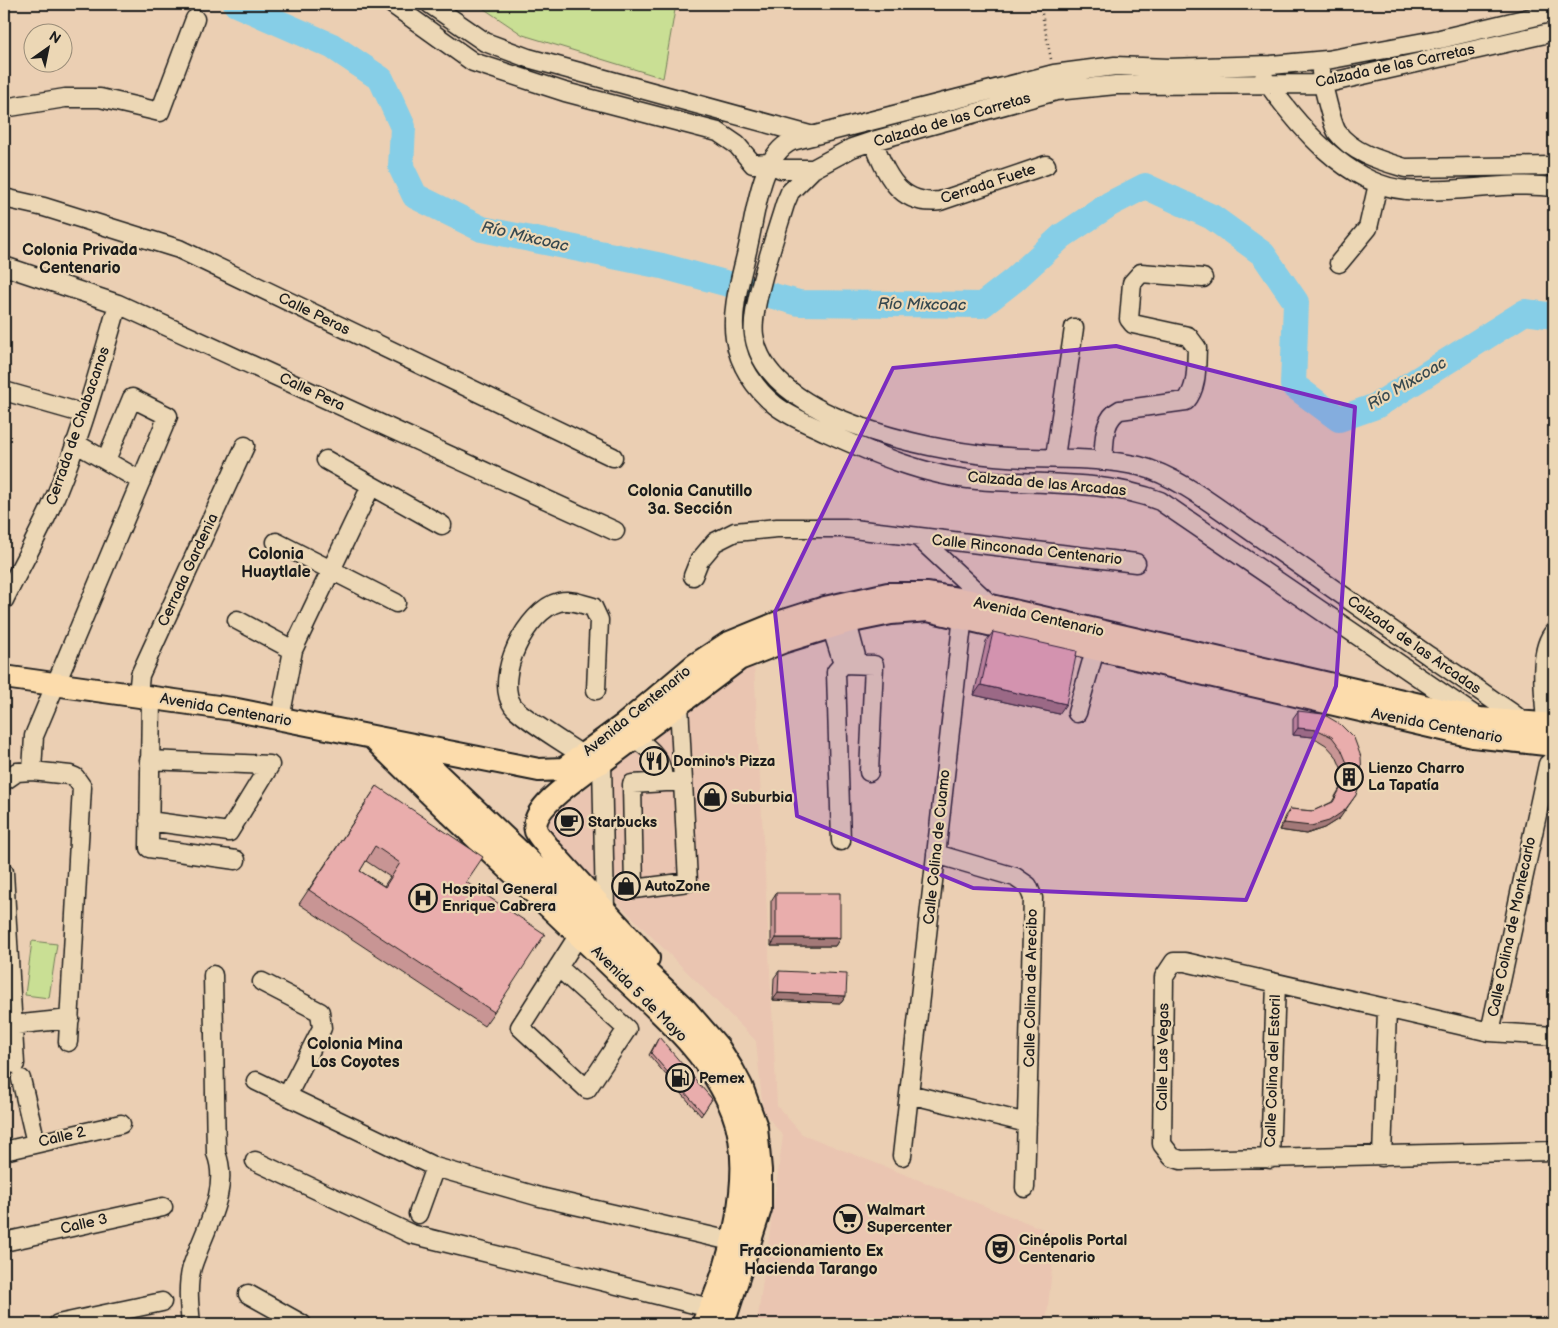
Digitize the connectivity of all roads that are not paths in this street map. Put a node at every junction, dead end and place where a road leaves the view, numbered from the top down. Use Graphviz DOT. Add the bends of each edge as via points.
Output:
graph roads {
  1 [pos="392,4"];
  2 [pos="430,4"];
  3 [pos="1554,12"];
  4 [pos="195,19"];
  5 [pos="1554,32"];
  6 [pos="1327,60"];
  7 [pos="1261,65"];
  8 [pos="1269,84"];
  9 [pos="1322,84"];
  10 [pos="4,108"];
  11 [pos="813,136"];
  12 [pos="873,141"];
  13 [pos="769,163"];
  14 [pos="1046,165"];
  15 [pos="1554,166"];
  16 [pos="814,169"];
  17 [pos="1378,184"];
  18 [pos="1554,187"];
  19 [pos="4,198"];
  20 [pos="1339,263"];
  21 [pos="4,266"];
  22 [pos="1203,278"];
  23 [pos="118,304"];
  24 [pos="1074,328"];
  25 [pos="4,391"];
  26 [pos="85,414"];
  27 [pos="75,442"];
  28 [pos="244,446"];
  29 [pos="613,457"];
  30 [pos="1056,457"];
  31 [pos="106,460"];
  32 [pos="326,460"];
  33 [pos="1103,461"];
  34 [pos="141,481"];
  35 [pos="371,486"];
  36 [pos="1225,513"];
  37 [pos="442,525"];
  38 [pos="615,531"];
  39 [pos="1210,534"];
  40 [pos="919,538"];
  41 [pos="276,542"];
  42 [pos="1136,562"];
  43 [pos="330,571"];
  44 [pos="692,576"];
  45 [pos="4,600"];
  46 [pos="396,603"];
  47 [pos="992,606"];
  48 [pos="964,608"];
  49 [pos="837,615"];
  50 [pos="238,620"];
  51 [pos="1008,628"];
  52 [pos="1554,632"];
  53 [pos="1098,640"];
  54 [pos="292,650"];
  55 [pos="850,664"];
  56 [pos="4,677"];
  57 [pos="56,684"];
  58 [pos="596,690"];
  59 [pos="144,696"];
  60 [pos="679,704"];
  61 [pos="1077,713"];
  62 [pos="280,719"];
  63 [pos="1480,719"];
  64 [pos="372,737"];
  65 [pos="1544,737"];
  66 [pos="635,739"];
  67 [pos="1509,740"];
  68 [pos="407,745"];
  69 [pos="149,760"];
  70 [pos="585,764"];
  71 [pos="32,770"];
  72 [pos="869,772"];
  73 [pos="4,781"];
  74 [pos="683,781"];
  75 [pos="663,782"];
  76 [pos="149,821"];
  77 [pos="841,841"];
  78 [pos="936,854"];
  79 [pos="236,860"];
  80 [pos="4,872"];
  81 [pos="591,921"];
  82 [pos="558,967"];
  83 [pos="213,975"];
  84 [pos="262,982"];
  85 [pos="1276,983"];
  86 [pos="1387,1010"];
  87 [pos="70,1019"];
  88 [pos="12,1025"];
  89 [pos="1490,1032"];
  90 [pos="1554,1036"];
  91 [pos="68,1042"];
  92 [pos="256,1081"];
  93 [pos="909,1094"];
  94 [pos="287,1096"];
  95 [pos="741,1108"];
  96 [pos="1027,1123"];
  97 [pos="121,1124"];
  98 [pos="36,1144"];
  99 [pos="4,1151"];
  100 [pos="1554,1151"];
  101 [pos="902,1156"];
  102 [pos="1382,1156"];
  103 [pos="1270,1159"];
  104 [pos="254,1161"];
  105 [pos="435,1167"];
  106 [pos="1025,1188"];
  107 [pos="163,1207"];
  108 [pos="418,1214"];
  109 [pos="4,1242"];
  110 [pos="739,1244"];
  111 [pos="248,1294"];
  112 [pos="162,1302"];
  113 [pos="717,1320"];
  114 [pos="58,1324"];
  115 [pos="190,1324"];
  116 [pos="302,1324"];
  1 -- 13 [label="street" via="473,62 565,92 713,130 737,144 753,164"];
  2 -- 11 [label="street, Calzada de las Carretas" via="485,42 528,58"];
  3 -- 6 [label="street, Calzada de las Carretas" via="1440,39"];
  4 -- 10 [label="street" via="160,112 100,98 65,98"];
  5 -- 9 [label="street, Calzada de las Carretas"];
  6 -- 7 [label="street, Calzada de las Carretas"];
  6 -- 9 [label="street" via="1321,72"];
  7 -- 8 [label="street"];
  7 -- 11 [label="street, Calzada de las Carretas" via="1115,66 1054,74"];
  8 -- 9 [label="street, Calzada de las Carretas"];
  8 -- 12 [label="street, Calzada de las Carretas" via="1116,85 1056,91"];
  8 -- 17 [label="street" via="1286,111 1330,154 1354,172"];
  9 -- 15 [label="street" via="1337,131 1359,150 1382,162 1405,168"];
  11 -- 13 [label="street, Calzada de las Arcadas" via="790,142"];
  12 -- 14 [label="street, Cerrada Fuete" via="898,190 928,203"];
  12 -- 16 [label="street, Calzada de las Carretas" via="837,155"];
  13 -- 16 [label="street" via="781,169"];
  13 -- 39 [label="street, Calzada de las Arcadas" via="756,207 735,308 735,338 741,360 754,384 776,406 854,444 919,468 974,480 1134,491 1160,501"];
  16 -- 30 [label="street, Calzada de las Arcadas" via="790,192 785,204 754,316 754,336 772,373 790,391 816,409 928,447 999,457"];
  17 -- 18 [label="street" via="1406,190"];
  17 -- 20 [label="street" via="1368,228"];
  19 -- 29 [label="street, Calle Peras" via="44,207 179,249"];
  21 -- 23 [label="street, Calle Pera"];
  22 -- 33 [label="street" via="1142,273 1132,283 1129,318 1133,324 1188,336 1197,348 1194,386 1186,401 1120,410 1112,414 1107,424"];
  23 -- 26 [label="street, Cerrada de Chabacanos"];
  23 -- 38 [label="street, Calle Pera"];
  24 -- 30 [label="street"];
  25 -- 26 [label="street"];
  26 -- 27 [label="street, Cerrada de Chabacanos"];
  27 -- 31 [label="street"];
  27 -- 45 [label="street, Cerrada de Chabacanos" via="49,510"];
  28 -- 59 [label="street, Cerrada Gardenia" via="140,675"];
  30 -- 33 [label="street, Calzada de las Arcadas"];
  31 -- 34 [label="street"];
  31 -- 34 [label="street" via="132,398 168,416"];
  32 -- 35 [label="street"];
  33 -- 36 [label="street, Calzada de las Arcadas" via="1140,466 1169,478"];
  34 -- 57 [label="street"];
  35 -- 37 [label="street"];
  35 -- 43 [label="street"];
  36 -- 39 [label="street"];
  36 -- 65 [label="street, Calzada de las Arcadas"];
  39 -- 63 [label="street, Calzada de las Arcadas"];
  40 -- 42 [label="street, Calle Rinconada Centenario"];
  40 -- 44 [label="street, Calle Rinconada Centenario" via="845,528 735,532 715,542 699,561"];
  40 -- 47 [label="street, Calle Rinconada Centenario"];
  41 -- 43 [label="street"];
  43 -- 46 [label="street"];
  43 -- 54 [label="street"];
  47 -- 48 [label="main road, Avenida Centenario"];
  47 -- 51 [label="street, Calle Rinconada Centenario"];
  47 -- 53 [label="main road, Avenida Centenario"];
  48 -- 49 [label="main road, Avenida Centenario" via="928,594 888,594"];
  48 -- 51 [label="main road, Avenida Centenario"];
  48 -- 78 [label="street, Calle Colina de Cuamo"];
  49 -- 55 [label="street"];
  49 -- 60 [label="main road, Avenida Centenario" via="739,659"];
  49 -- 70 [label="main road, Avenida Centenario" via="778,623 727,644 696,665 613,734"];
  50 -- 54 [label="street"];
  51 -- 53 [label="main road, Avenida Centenario"];
  52 -- 65 [label="street, Calle Colina de Montecarlo" via="1544,657"];
  53 -- 61 [label="street"];
  53 -- 63 [label="main road, Avenida Centenario"];
  53 -- 67 [label="main road, Avenida Centenario" via="1473,736"];
  54 -- 62 [label="street"];
  55 -- 72 [label="street" via="874,665"];
  55 -- 77 [label="street" via="836,672"];
  56 -- 57 [label="main road, Avenida Centenario"];
  57 -- 59 [label="main road, Avenida Centenario"];
  57 -- 71 [label="street" via="34,736"];
  58 -- 70 [label="street" via="599,620 593,607 559,602 538,615 517,644 507,672 507,694 514,708"];
  59 -- 62 [label="main road, Avenida Centenario"];
  59 -- 69 [label="street, Cerrada Gardenia"];
  60 -- 66 [label="main road, Avenida Centenario"];
  60 -- 74 [label="street"];
  62 -- 64 [label="main road, Avenida Centenario"];
  63 -- 65 [label="main road, Avenida Centenario"];
  63 -- 67 [label="street, Calzada de las Arcadas"];
  64 -- 68 [label="main road, Avenida Centenario"];
  64 -- 81 [label="main road, Avenida 5 de Mayo" via="457,822"];
  65 -- 67 [label="main road, Avenida Centenario"];
  65 -- 89 [label="street, Calle Colina de Montecarlo"];
  66 -- 70 [label="main road, Avenida Centenario"];
  66 -- 75 [label="street" via="651,748 663,768"];
  68 -- 70 [label="main road, Avenida Centenario" via="539,770"];
  68 -- 81 [label="main road, Avenida 5 de Mayo"];
  69 -- 76 [label="street, Cerrada Gardenia"];
  69 -- 76 [label="street" via="270,765 230,832"];
  70 -- 81 [label="street"];
  70 -- 81 [label="main road" via="537,816 536,830"];
  71 -- 73 [label="street" via="17,772"];
  71 -- 87 [label="street" via="70,775 82,787"];
  74 -- 75 [label="street"];
  74 -- 75 [label="street" via="688,882 634,890 632,784"];
  76 -- 79 [label="street, Cerrada Gardenia" via="149,848"];
  78 -- 93 [label="street, Calle Colina de Cuamo"];
  78 -- 96 [label="street, Calle Colina de Arecibo" via="1015,877 1028,886 1033,898"];
  80 -- 88 [label="street"];
  81 -- 82 [label="street"];
  81 -- 95 [label="main road, Avenida 5 de Mayo"];
  81 -- 95 [label="main road, Avenida 5 de Mayo" via="685,1009 725,1058"];
  82 -- 82 [label="street" via="627,1029 587,1088 520,1027"];
  83 -- 115 [label="street" via="216,1153 220,1169 218,1199 192,1269"];
  84 -- 94 [label="street" via="320,1012 322,1028"];
  85 -- 86 [label="street, Calle Las Vegas"];
  85 -- 103 [label="street, Calle Colina del Estoril"];
  85 -- 103 [label="street, Calle Las Vegas" via="1185,962 1174,962 1164,977 1162,1144 1165,1151 1181,1160"];
  86 -- 89 [label="street, Calle Las Vegas"];
  86 -- 102 [label="street"];
  87 -- 88 [label="street"];
  87 -- 91 [label="street"];
  88 -- 98 [label="street" via="18,1071"];
  89 -- 90 [label="street, Calle Las Vegas"];
  92 -- 94 [label="street"];
  93 -- 96 [label="street"];
  93 -- 101 [label="street, Calle Colina de Cuamo"];
  94 -- 105 [label="street"];
  95 -- 110 [label="main road, Avenida 5 de Mayo"];
  96 -- 106 [label="street, Calle Colina de Arecibo"];
  97 -- 98 [label="street, Calle 2"];
  98 -- 99 [label="street, Calle 2"];
  100 -- 102 [label="street, Calle Las Vegas"];
  102 -- 103 [label="street, Calle Las Vegas"];
  104 -- 113 [label="street" via="411,1234"];
  105 -- 108 [label="street"];
  105 -- 110 [label="street" via="540,1197"];
  107 -- 109 [label="street, Calle 3"];
  110 -- 113 [label="main road, Avenida 5 de Mayo"];
  111 -- 116 [label="street"];
  112 -- 114 [label="street"];
}
